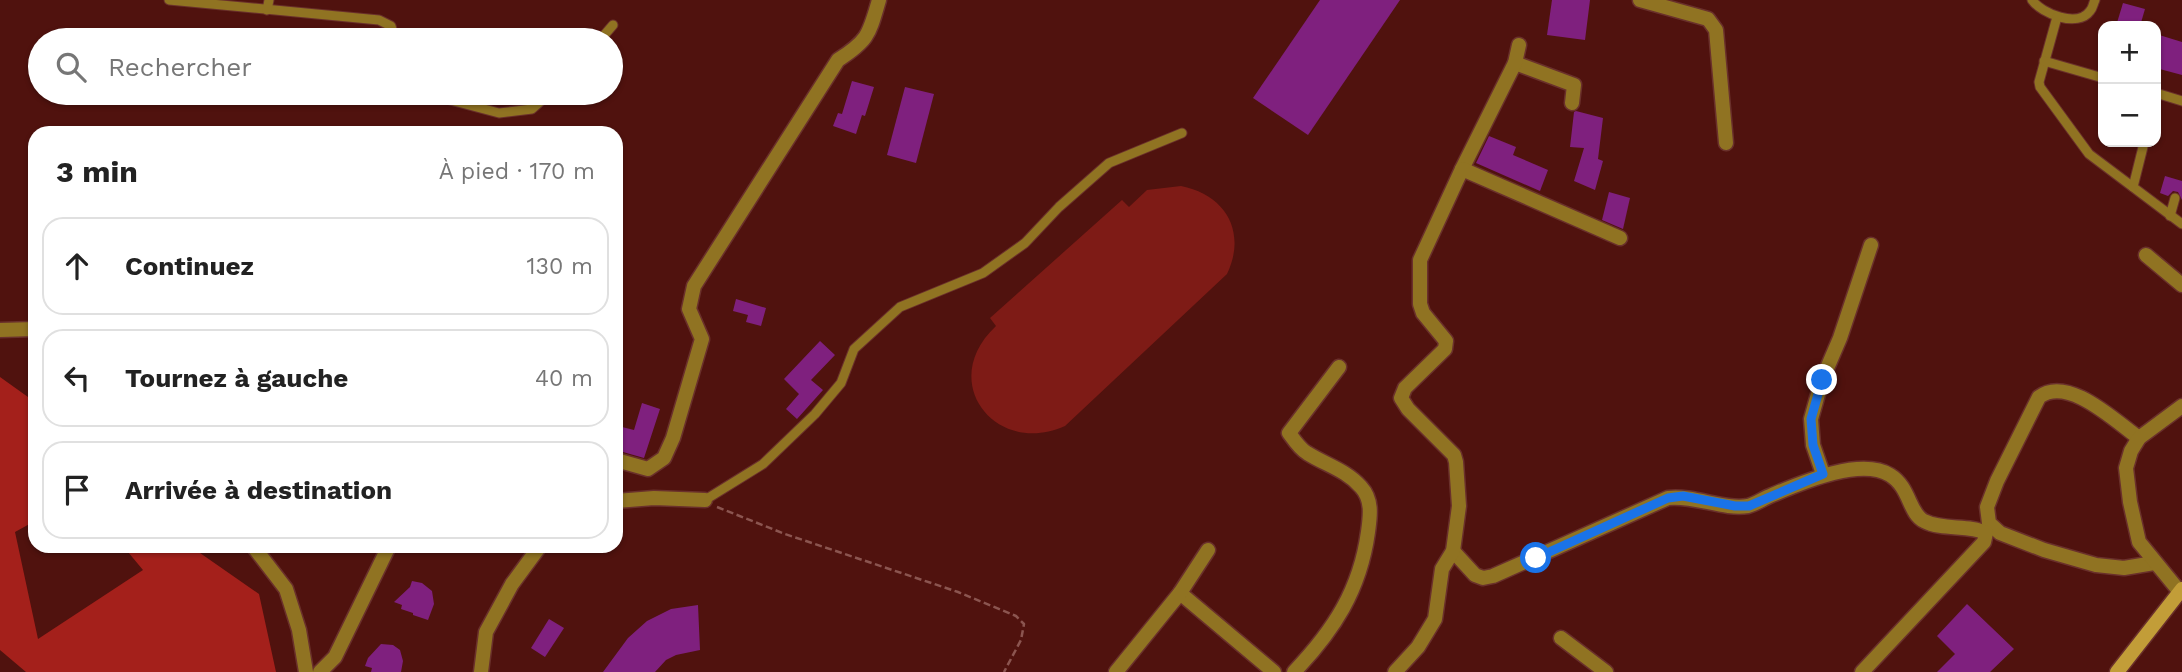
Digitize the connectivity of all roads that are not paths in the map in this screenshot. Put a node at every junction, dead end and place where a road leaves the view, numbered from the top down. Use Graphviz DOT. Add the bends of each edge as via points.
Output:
graph roads {
  1 [pos="169,0"];
  2 [pos="269,0"];
  3 [pos="879,0"];
  4 [pos="1640,0"];
  5 [pos="2032,0"];
  6 [pos="2095,0"];
  7 [pos="267,10"];
  8 [pos="2057,17"];
  9 [pos="613,25"];
  10 [pos="392,28"];
  11 [pos="610,28"];
  12 [pos="1519,45"];
  13 [pos="2045,61"];
  14 [pos="1515,63"];
  15 [pos="2098,77"];
  16 [pos="2161,95"];
  17 [pos="2182,101"];
  18 [pos="1572,103"];
  19 [pos="469,105"];
  20 [pos="536,105"];
  21 [pos="1182,133"];
  22 [pos="1726,143"];
  23 [pos="2143,147"];
  24 [pos="1462,169"];
  25 [pos="2133,187"];
  26 [pos="2175,198"];
  27 [pos="2171,216"];
  28 [pos="2182,224"];
  29 [pos="1620,238"];
  30 [pos="1871,245"];
  31 [pos="2146,255"];
  32 [pos="2182,285"];
  33 [pos="28,329"];
  34 [pos="0,330"];
  35 [pos="1339,367"];
  36 [pos="2182,406"];
  37 [pos="2139,438"];
  38 [pos="623,462"];
  39 [pos="1823,474"];
  40 [pos="623,500"];
  41 [pos="705,500"];
  42 [pos="1208,550"];
  43 [pos="1453,551"];
  44 [pos="258,553"];
  45 [pos="386,553"];
  46 [pos="535,553"];
  47 [pos="2154,563"];
  48 [pos="2181,591"];
  49 [pos="1180,593"];
  50 [pos="1561,638"];
  51 [pos="306,672"];
  52 [pos="320,672"];
  53 [pos="481,672"];
  54 [pos="1116,672"];
  55 [pos="1274,672"];
  56 [pos="1294,672"];
  57 [pos="1395,672"];
  58 [pos="1606,672"];
  59 [pos="1862,672"];
  60 [pos="2117,672"];
  1 -- 7 [label="lane"];
  2 -- 7 [label="lane"];
  3 -- 38 [label="street" via="861,45 838,60 694,285 689,309 702,339 664,458 648,469"];
  4 -- 22 [label="street" via="1709,19 1716,30"];
  5 -- 8 [label="lane"];
  6 -- 8 [label="lane" via="2083,17"];
  7 -- 10 [label="lane" via="379,20"];
  8 -- 13 [label="lane"];
  9 -- 11 [label="lane"];
  12 -- 14 [label="street"];
  13 -- 15 [label="lane"];
  13 -- 25 [label="lane" via="2039,82 2043,93 2089,154"];
  14 -- 18 [label="street" via="1574,85"];
  14 -- 24 [label="street"];
  16 -- 17 [label="lane"];
  19 -- 20 [label="lane" via="499,113"];
  21 -- 41 [label="lane" via="1109,163 1059,206 1026,243 983,273 900,307 854,349 841,383 815,414 763,464"];
  23 -- 25 [label="lane"];
  24 -- 29 [label="street"];
  24 -- 43 [label="street" via="1420,260 1420,304 1446,341 1445,349 1405,388 1401,398 1451,450 1456,462 1459,506"];
  25 -- 27 [label="lane"];
  26 -- 27 [label="lane"];
  27 -- 28 [label="lane"];
  30 -- 39 [label="street" via="1811,419 1813,445"];
  31 -- 32 [label="street"];
  33 -- 34 [label="street"];
  35 -- 56 [label="street" via="1289,433 1304,452 1343,470 1364,489 1371,508 1364,558 1344,610"];
  36 -- 37 [label="street"];
  37 -- 47 [label="street" via="2126,468 2130,502 2139,541"];
  37 -- 47 [label="street" via="2077,395 2046,392 2039,397 1997,481 1987,515 2000,533 2096,565 2124,568"];
  39 -- 43 [label="street" via="1749,506 1668,498 1493,576 1475,575"];
  39 -- 59 [label="street" via="1886,473 1900,482 1915,513 1925,522 1986,533 1984,542"];
  40 -- 41 [label="street"];
  42 -- 49 [label="street"];
  43 -- 57 [label="street" via="1442,569 1435,619"];
  44 -- 51 [label="street" via="286,589"];
  45 -- 52 [label="street" via="335,657"];
  46 -- 53 [label="street" via="486,632"];
  47 -- 48 [label="street"];
  48 -- 60 [label="street"];
  49 -- 54 [label="street"];
  49 -- 55 [label="street"];
  50 -- 58 [label="street"];
}
